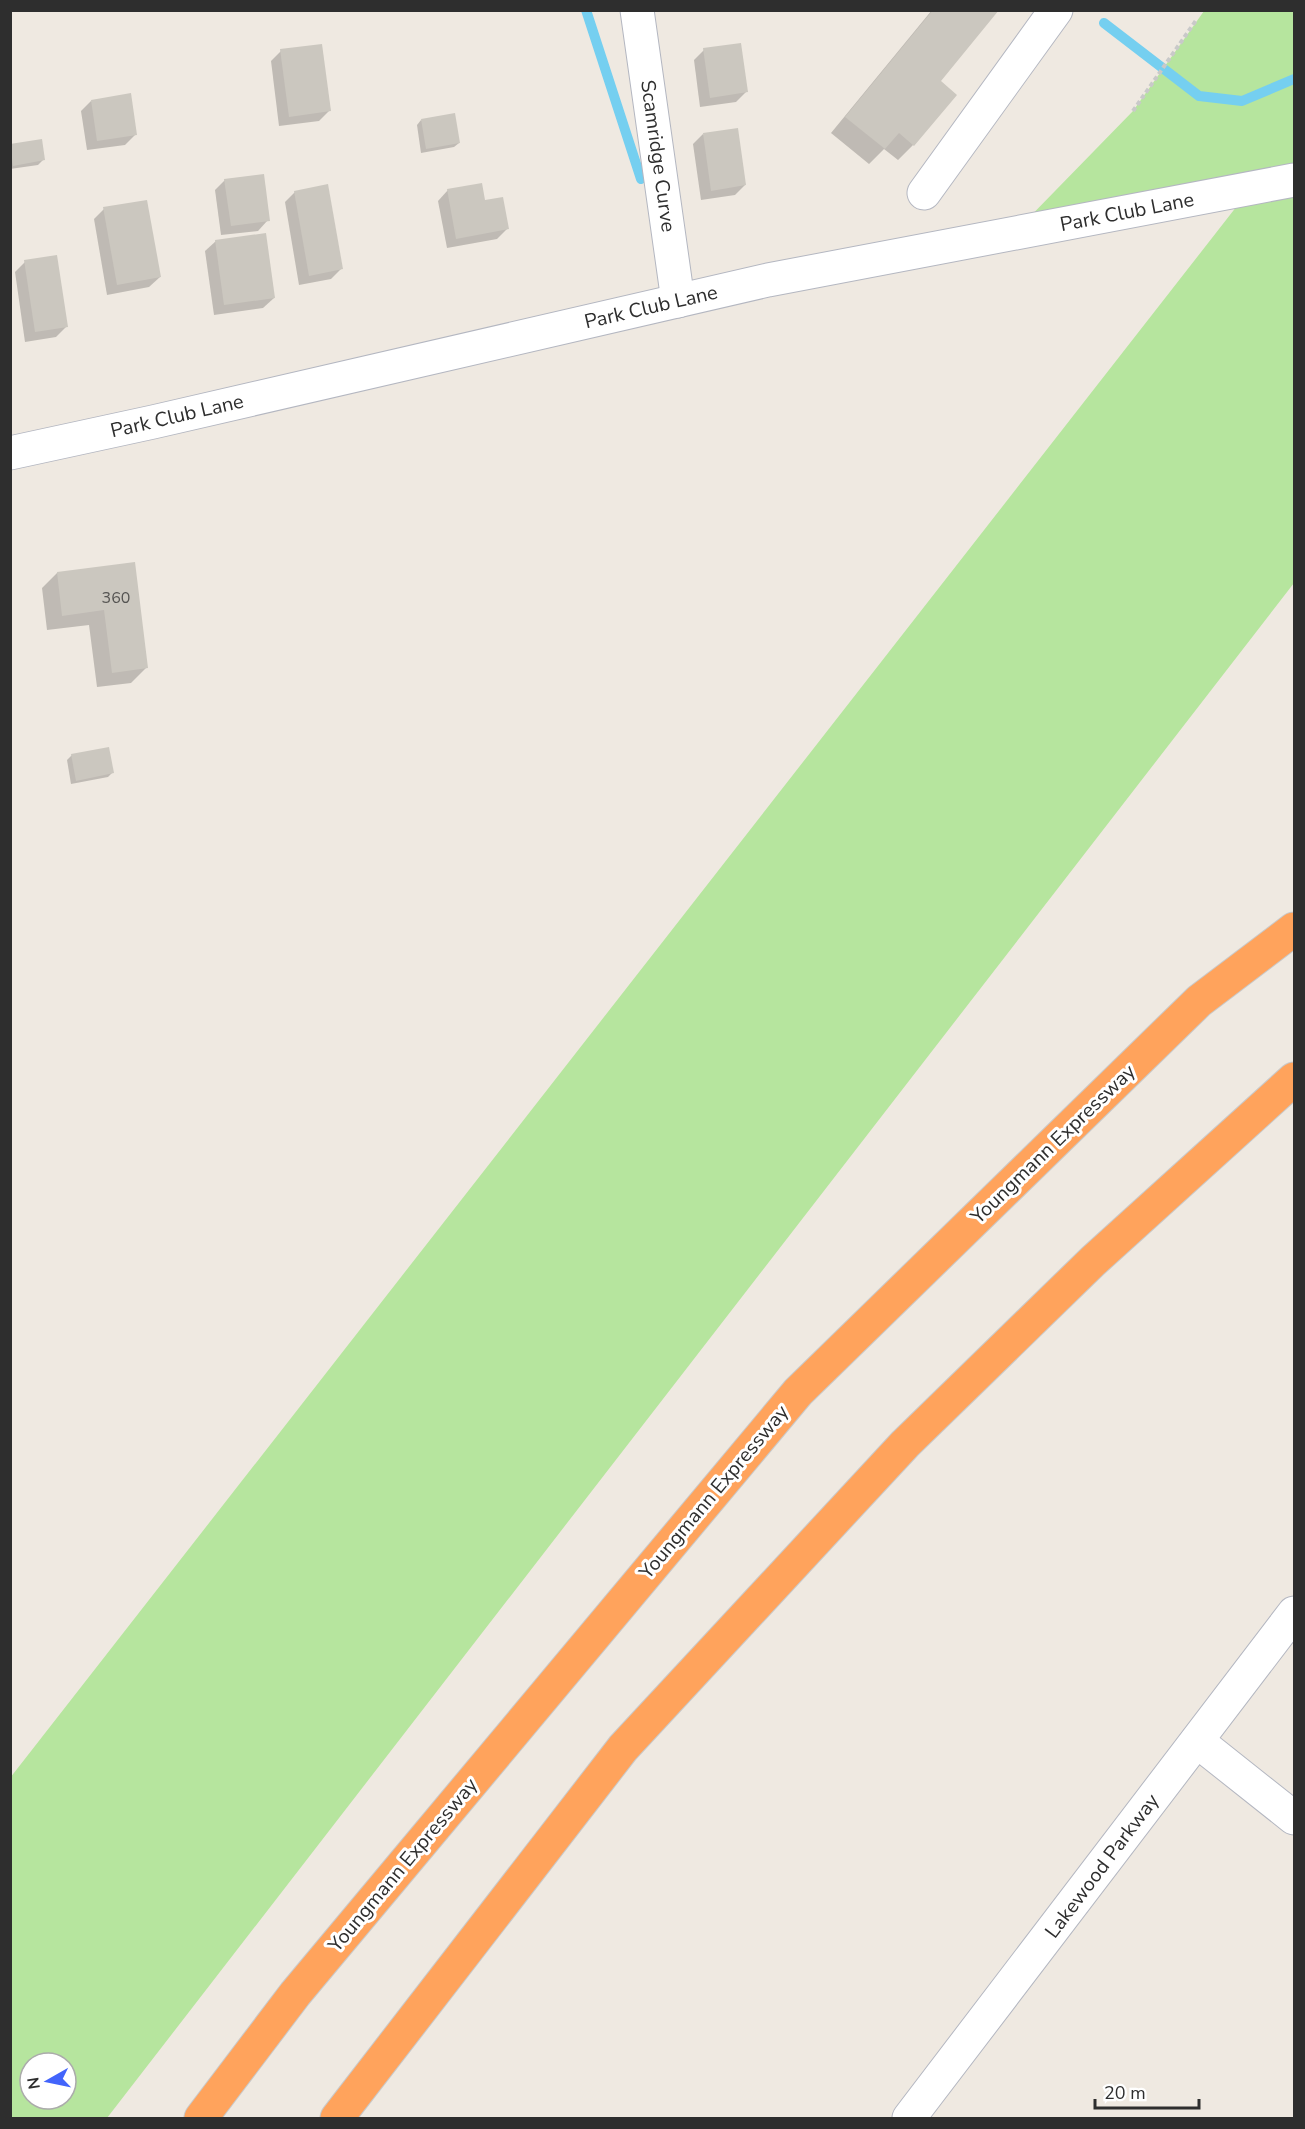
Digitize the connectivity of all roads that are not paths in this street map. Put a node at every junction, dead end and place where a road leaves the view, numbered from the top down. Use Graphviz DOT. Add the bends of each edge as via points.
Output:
graph roads {
  1 [pos="637,10"];
  2 [pos="1056,10"];
  3 [pos="1294,180"];
  4 [pos="924,193"];
  5 [pos="678,301"];
  6 [pos="10,453"];
  7 [pos="1294,929"];
  8 [pos="1294,1079"];
  9 [pos="1294,1613"];
  10 [pos="1197,1741"];
  11 [pos="1294,1818"];
  12 [pos="201,2118"];
  13 [pos="337,2118"];
  14 [pos="909,2118"];
  1 -- 5 [label="street, Scamridge Curve"];
  2 -- 4 [label="street"];
  3 -- 5 [label="street, Park Club Lane" via="768,280"];
  5 -- 6 [label="street, Park Club Lane"];
  7 -- 12 [label="highway, Youngmann Expressway" via="1199,1001 798,1392 295,1994"];
  8 -- 13 [label="highway" via="1093,1261 905,1444 623,1748"];
  9 -- 10 [label="street, Lakewood Parkway"];
  10 -- 11 [label="street"];
  10 -- 14 [label="street, Lakewood Parkway"];
}
